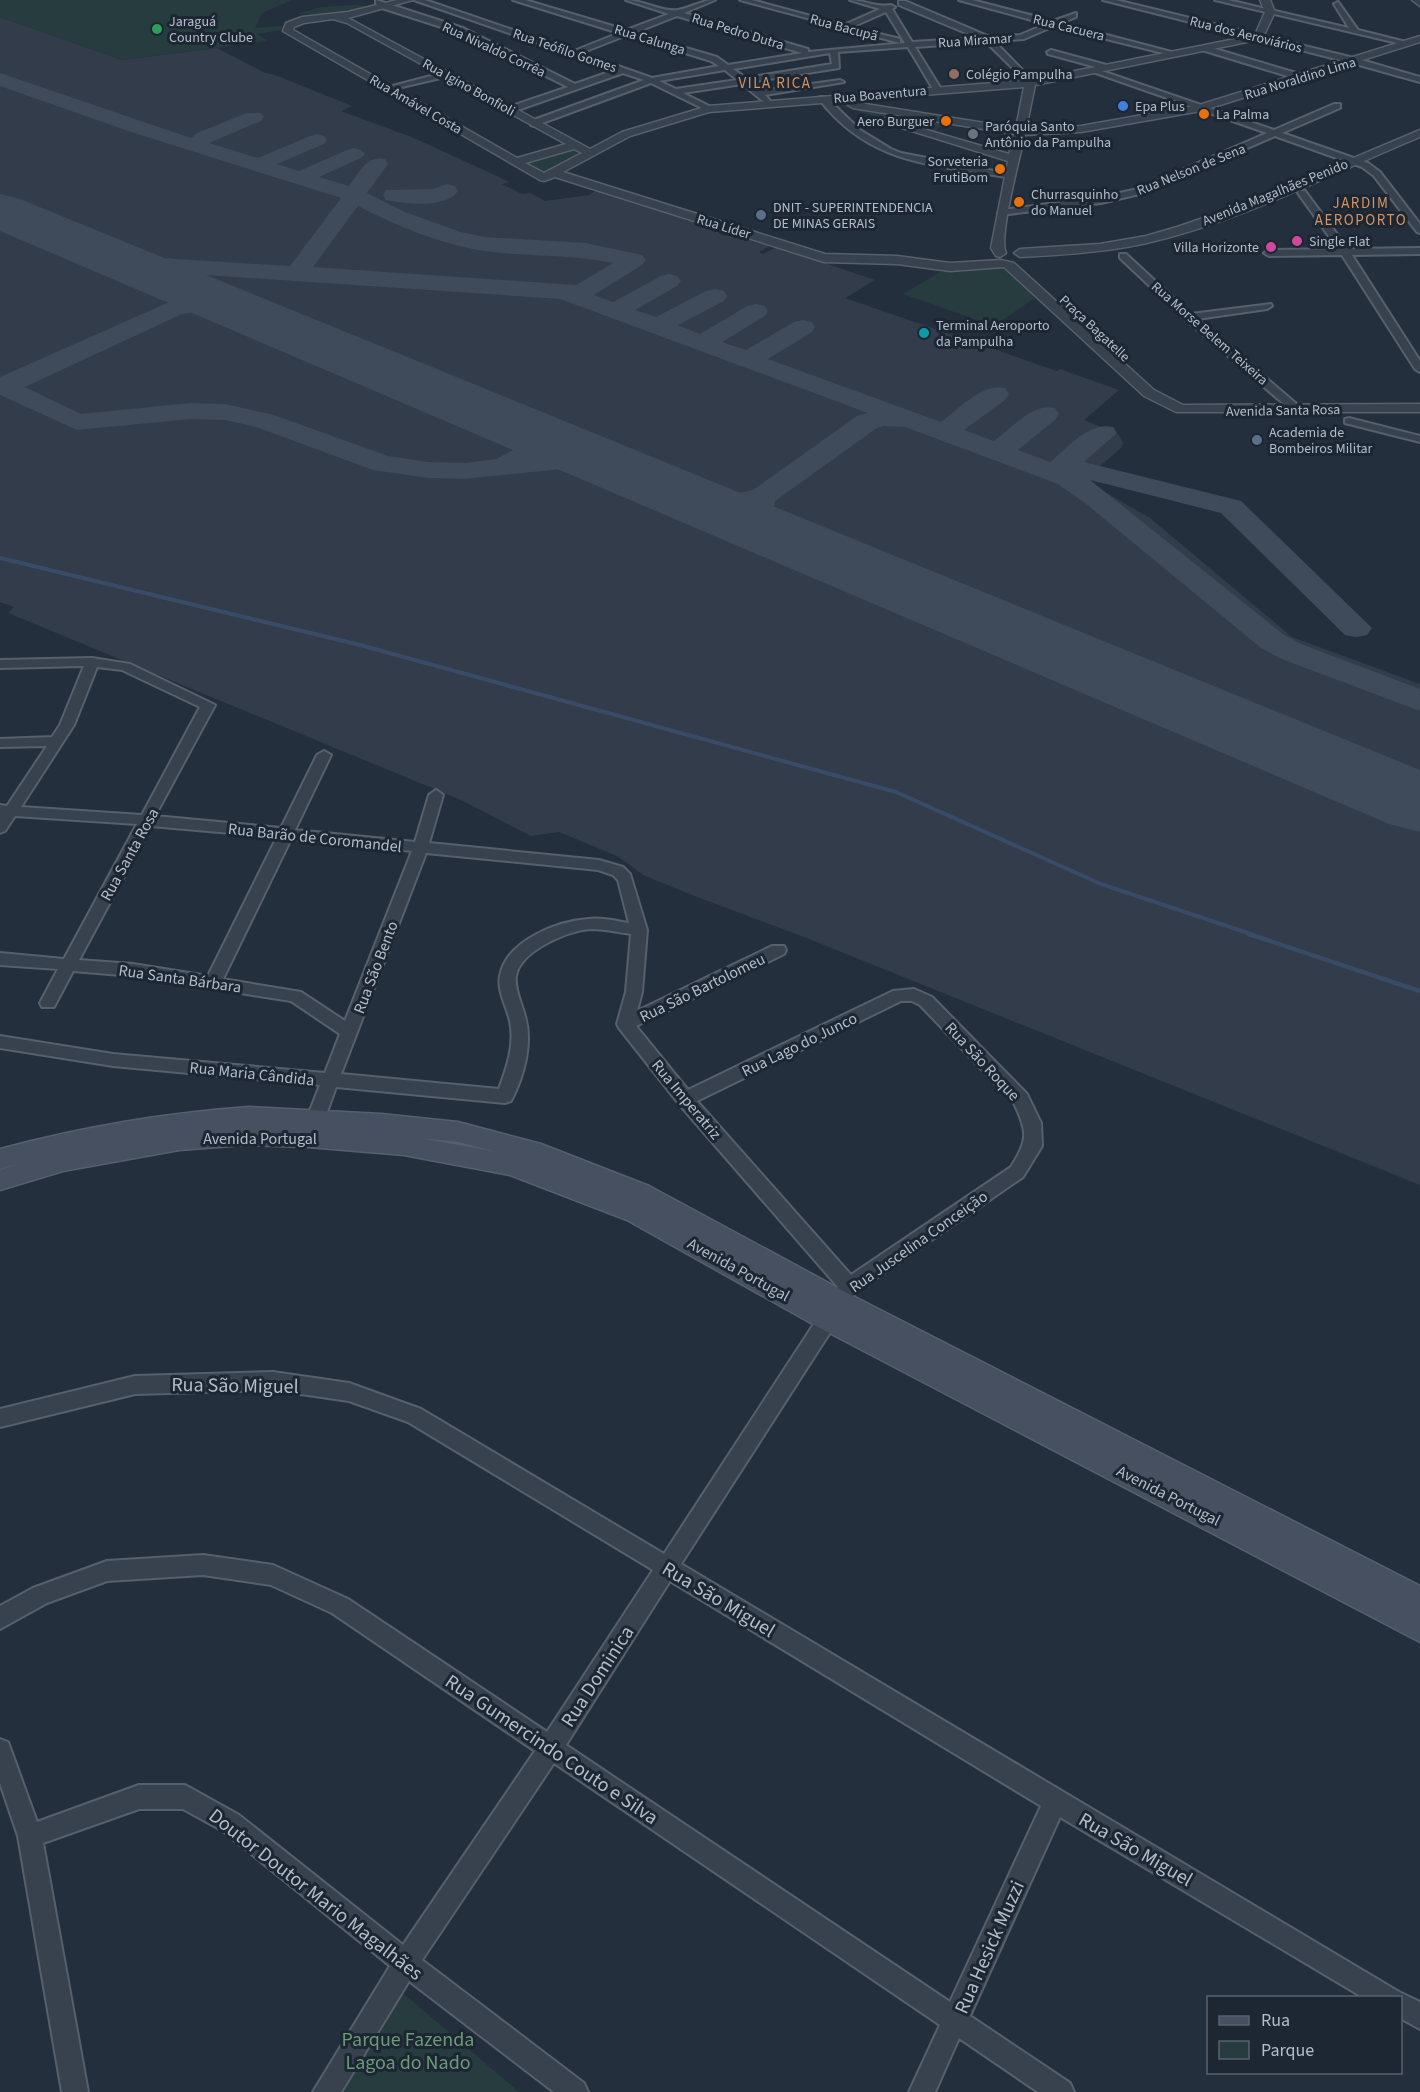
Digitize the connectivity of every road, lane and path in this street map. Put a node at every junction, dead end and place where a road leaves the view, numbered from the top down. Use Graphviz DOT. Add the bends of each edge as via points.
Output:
graph roads {
  1 [pos="418,0"];
  2 [pos="517,0"];
  3 [pos="630,0"];
  4 [pos="711,0"];
  5 [pos="744,0"];
  6 [pos="854,0"];
  7 [pos="963,0"];
  8 [pos="1107,0"];
  9 [pos="1219,0"];
  10 [pos="1265,0"];
  11 [pos="406,1"];
  12 [pos="906,1"];
  13 [pos="382,4"];
  14 [pos="1338,4"];
  15 [pos="345,5"];
  16 [pos="888,9"];
  17 [pos="1270,12"];
  18 [pos="680,14"];
  19 [pos="1073,15"];
  20 [pos="349,18"];
  21 [pos="1057,24"];
  22 [pos="844,27"];
  23 [pos="288,31"];
  24 [pos="1355,31"];
  25 [pos="630,33"];
  26 [pos="1259,37"];
  27 [pos="988,39"];
  28 [pos="1420,39"];
  29 [pos="1406,43"];
  30 [pos="909,45"];
  31 [pos="1205,48"];
  32 [pos="834,50"];
  33 [pos="1051,52"];
  34 [pos="575,53"];
  35 [pos="811,53"];
  36 [pos="1174,54"];
  37 [pos="1355,61"];
  38 [pos="727,67"];
  39 [pos="1102,69"];
  40 [pos="623,70"];
  41 [pos="446,74"];
  42 [pos="1300,77"];
  43 [pos="651,80"];
  44 [pos="743,80"];
  45 [pos="1420,80"];
  46 [pos="840,82"];
  47 [pos="1030,83"];
  48 [pos="826,85"];
  49 [pos="575,87"];
  50 [pos="389,88"];
  51 [pos="937,89"];
  52 [pos="675,92"];
  53 [pos="758,94"];
  54 [pos="825,100"];
  55 [pos="769,104"];
  56 [pos="1336,106"];
  57 [pos="1201,108"];
  58 [pos="708,109"];
  59 [pos="509,110"];
  60 [pos="534,123"];
  61 [pos="1022,132"];
  62 [pos="1420,133"];
  63 [pos="1275,135"];
  64 [pos="1420,141"];
  65 [pos="576,145"];
  66 [pos="590,153"];
  67 [pos="1014,159"];
  68 [pos="1350,161"];
  69 [pos="516,162"];
  70 [pos="1365,165"];
  71 [pos="1011,175"];
  72 [pos="549,176"];
  73 [pos="1302,193"];
  74 [pos="1003,213"];
  75 [pos="999,226"];
  76 [pos="1420,230"];
  77 [pos="1420,251"];
  78 [pos="1345,252"];
  79 [pos="1269,253"];
  80 [pos="1123,256"];
  81 [pos="972,257"];
  82 [pos="1022,257"];
  83 [pos="1002,259"];
  84 [pos="897,260"];
  85 [pos="936,266"];
  86 [pos="1268,306"];
  87 [pos="1190,317"];
  88 [pos="1420,369"];
  89 [pos="1149,393"];
  90 [pos="1165,394"];
  91 [pos="1420,402"];
  92 [pos="1293,406"];
  93 [pos="1420,408"];
  94 [pos="1349,421"];
  95 [pos="1420,439"];
  96 [pos="92,662"];
  97 [pos="0,664"];
  98 [pos="58,741"];
  99 [pos="0,743"];
  100 [pos="324,755"];
  101 [pos="436,795"];
  102 [pos="5,810"];
  103 [pos="148,820"];
  104 [pos="0,828"];
  105 [pos="286,833"];
  106 [pos="420,849"];
  107 [pos="639,930"];
  108 [pos="778,950"];
  109 [pos="0,960"];
  110 [pos="68,967"];
  111 [pos="214,981"];
  112 [pos="914,995"];
  113 [pos="48,1003"];
  114 [pos="625,1024"];
  115 [pos="350,1032"];
  116 [pos="0,1042"];
  117 [pos="331,1081"];
  118 [pos="685,1099"];
  119 [pos="312,1128"];
  120 [pos="0,1159"];
  121 [pos="1017,1172"];
  122 [pos="0,1180"];
  123 [pos="839,1302"];
  124 [pos="0,1418"];
  125 [pos="667,1568"];
  126 [pos="1420,1602"];
  127 [pos="0,1618"];
  128 [pos="1420,1626"];
  129 [pos="550,1747"];
  130 [pos="0,1750"];
  131 [pos="1055,1801"];
  132 [pos="30,1836"];
  133 [pos="406,1963"];
  134 [pos="1386,1996"];
  135 [pos="1402,2005"];
  136 [pos="1420,2016"];
  137 [pos="956,2021"];
  138 [pos="75,2092"];
  139 [pos="326,2092"];
  140 [pos="575,2092"];
  141 [pos="922,2092"];
  142 [pos="1061,2092"];
  1 -- 34 [label="street, Rua Teófilo Gomes"];
  2 -- 25 [label="street, Rua Calunga"];
  3 -- 18 [label="street, Rua Pedro Dutra"];
  4 -- 18 [label="street"];
  5 -- 22 [label="street, Rua Bacupã"];
  6 -- 16 [label="street"];
  7 -- 21 [label="street, Rua Cacuera"];
  8 -- 26 [label="street, Rua dos Aeroviários"];
  9 -- 17 [label="street"];
  10 -- 17 [label="street"];
  11 -- 13 [label="street"];
  12 -- 16 [label="street"];
  12 -- 27 [label="street"];
  13 -- 15 [label="street"];
  13 -- 20 [label="street"];
  13 -- 49 [label="street, Rua Nivaldo Corrêa" via="460,30"];
  14 -- 24 [label="street"];
  16 -- 22 [label="street"];
  16 -- 30 [label="street"];
  17 -- 24 [label="street"];
  17 -- 26 [label="street"];
  18 -- 25 [label="street"];
  18 -- 35 [label="street, Rua Pedro Dutra"];
  19 -- 21 [label="street, Rua Miramar"];
  20 -- 23 [label="street, Rua Igino Bonfioli" via="314,13 290,25"];
  20 -- 41 [label="street, Rua Igino Bonfioli"];
  21 -- 27 [label="street, Rua Miramar" via="1021,37"];
  21 -- 36 [label="street, Rua Cacuera"];
  22 -- 30 [label="street, Rua Bacupã"];
  23 -- 50 [label="street, Rua Amável Costa"];
  24 -- 29 [label="street"];
  25 -- 34 [label="street"];
  25 -- 38 [label="street, Rua Calunga" via="714,59"];
  26 -- 31 [label="street, Rua Boaventura"];
  26 -- 37 [label="street, Rua dos Aeroviários"];
  27 -- 30 [label="street, Rua Miramar"];
  27 -- 47 [label="street"];
  28 -- 29 [label="street, Rua Noraldino Lima"];
  29 -- 37 [label="street, Rua Noraldino Lima"];
  30 -- 32 [label="street, Rua Miramar"];
  30 -- 51 [label="street"];
  31 -- 36 [label="street, Rua Boaventura"];
  31 -- 42 [label="street"];
  32 -- 35 [label="street, Rua Miramar"];
  32 -- 44 [label="street" via="836,66"];
  33 -- 39 [label="street"];
  34 -- 40 [label="street, Rua Teófilo Gomes"];
  35 -- 38 [label="street, Rua Miramar"];
  36 -- 39 [label="street, Rua Boaventura"];
  37 -- 42 [label="street, Rua Noraldino Lima"];
  37 -- 45 [label="street, Rua dos Aeroviários"];
  38 -- 43 [label="street, Rua Miramar"];
  38 -- 44 [label="street, Rua Calunga"];
  39 -- 47 [label="street, Rua Boaventura"];
  39 -- 57 [label="street"];
  40 -- 43 [label="street, Rua Teófilo Gomes"];
  40 -- 49 [label="street"];
  41 -- 50 [label="street"];
  41 -- 59 [label="street, Rua Igino Bonfioli"];
  42 -- 57 [label="street, Rua Noraldino Lima"];
  43 -- 52 [label="street, Rua Teófilo Gomes"];
  43 -- 60 [label="street, Rua Miramar"];
  44 -- 52 [label="street"];
  44 -- 53 [label="street, Rua Calunga"];
  46 -- 48 [label="street"];
  47 -- 51 [label="street, Rua Boaventura"];
  47 -- 61 [label="street"];
  48 -- 53 [label="street"];
  48 -- 54 [label="street"];
  49 -- 59 [label="street"];
  50 -- 69 [label="street, Rua Amável Costa"];
  51 -- 54 [label="street, Rua Boaventura"];
  52 -- 58 [label="street, Rua Teófilo Gomes"];
  53 -- 55 [label="street, Rua Calunga"];
  54 -- 55 [label="street, Rua Boaventura"];
  54 -- 61 [label="street, Rua Noraldino Lima"];
  54 -- 67 [label="street"];
  54 -- 71 [label="street" via="845,121 885,150"];
  55 -- 58 [label="street, Rua Boaventura"];
  56 -- 63 [label="street, Rua Nelson de Sena"];
  57 -- 61 [label="street, Rua Noraldino Lima" via="1101,126"];
  57 -- 63 [label="street"];
  58 -- 66 [label="street, Rua Boaventura" via="626,134"];
  59 -- 60 [label="street, Rua Igino Bonfioli"];
  60 -- 65 [label="street, Rua Igino Bonfioli"];
  61 -- 67 [label="street"];
  62 -- 68 [label="street, Avenida Magalhães Penido"];
  63 -- 68 [label="street"];
  63 -- 74 [label="street, Rua Nelson de Sena" via="1141,191"];
  64 -- 70 [label="street, Avenida Magalhães Penido"];
  65 -- 66 [label="street, Rua Igino Bonfioli"];
  65 -- 69 [label="street"];
  66 -- 72 [label="street, Rua Boaventura"];
  67 -- 71 [label="street"];
  68 -- 70 [label="street"];
  68 -- 82 [label="street, Avenida Magalhães Penido" via="1240,209 1147,239"];
  69 -- 72 [label="street, Rua Amável Costa"];
  70 -- 73 [label="street, Avenida Magalhães Penido"];
  70 -- 76 [label="street" via="1377,174"];
  71 -- 74 [label="street"];
  72 -- 84 [label="street, Rua Líder" via="824,258"];
  73 -- 78 [label="street"];
  73 -- 82 [label="street, Avenida Magalhães Penido" via="1198,233 1155,244 1113,252"];
  74 -- 75 [label="street"];
  75 -- 82 [label="street, Praça Bagatelle" via="1006,241"];
  75 -- 83 [label="street" via="997,248"];
  77 -- 78 [label="street"];
  78 -- 79 [label="street"];
  78 -- 88 [label="street"];
  80 -- 87 [label="street, Rua Morse Belem Teixeira"];
  81 -- 83 [label="street, Rua Líder"];
  81 -- 84 [label="street, Rua Líder"];
  81 -- 85 [label="street, Rua Líder"];
  82 -- 83 [label="street"];
  82 -- 90 [label="street, Praça Bagatelle"];
  83 -- 85 [label="street, Rua Líder" via="967,267"];
  83 -- 89 [label="street, Praça Bagatelle"];
  84 -- 85 [label="street, Rua Líder"];
  86 -- 87 [label="street"];
  87 -- 92 [label="street, Rua Morse Belem Teixeira"];
  89 -- 92 [label="street, Avenida Santa Rosa" via="1171,406 1193,411"];
  90 -- 92 [label="street, Avenida Santa Rosa" via="1190,404"];
  91 -- 92 [label="street, Avenida Santa Rosa"];
  92 -- 93 [label="street, Avenida Santa Rosa"];
  94 -- 95 [label="street"];
  96 -- 97 [label="street"];
  96 -- 98 [label="street"];
  96 -- 103 [label="street, Rua Santa Rosa" via="125,666 208,705"];
  98 -- 99 [label="street"];
  98 -- 102 [label="street"];
  100 -- 105 [label="street"];
  101 -- 106 [label="street, Rua São Bento"];
  102 -- 103 [label="street, Rua Barão de Coromandel"];
  102 -- 104 [label="street"];
  103 -- 105 [label="street, Rua Barão de Coromandel"];
  103 -- 110 [label="street, Rua Santa Rosa"];
  105 -- 106 [label="street, Rua Barão de Coromandel"];
  105 -- 111 [label="street"];
  106 -- 107 [label="street, Rua Barão de Coromandel" via="599,865 618,871 625,878"];
  106 -- 115 [label="street, Rua São Bento"];
  107 -- 114 [label="street" via="634,992"];
  107 -- 117 [label="street, Rua Maria Cândida" via="590,924 571,927 542,940 511,965 508,978 520,1048 505,1096"];
  108 -- 114 [label="street, Rua São Bartolomeu"];
  109 -- 110 [label="street, Rua Santa Bárbara"];
  110 -- 111 [label="street, Rua Santa Bárbara" via="133,970"];
  110 -- 113 [label="street, Rua Santa Rosa"];
  111 -- 115 [label="street, Rua Santa Bárbara" via="296,996"];
  112 -- 118 [label="street, Rua Lago do Junco" via="899,995"];
  112 -- 121 [label="street, Rua São Roque" via="926,1001 1021,1099 1032,1123 1033,1146"];
  114 -- 118 [label="street, Rua Imperatriz"];
  115 -- 117 [label="street, Rua São Bento"];
  116 -- 117 [label="street, Rua Maria Cândida" via="113,1060"];
  117 -- 119 [label="street, Rua São Bento"];
  118 -- 123 [label="street, Rua Imperatriz"];
  119 -- 120 [label="main road, Avenida Portugal" via="249,1117 179,1122 62,1142"];
  119 -- 122 [label="main road, Avenida Portugal" via="179,1140 63,1161"];
  119 -- 123 [label="main road, Avenida Portugal" via="512,1165 636,1212"];
  121 -- 123 [label="street, Rua Juscelina Conceição"];
  123 -- 125 [label="street, Rua Dominica"];
  123 -- 126 [label="main road, Avenida Portugal"];
  123 -- 128 [label="main road, Avenida Portugal"];
  124 -- 125 [label="street, Rua São Miguel" via="135,1385 273,1381 349,1392 414,1415"];
  125 -- 129 [label="street, Rua Dominica"];
  125 -- 131 [label="street, Rua São Miguel"];
  127 -- 129 [label="street, Rua Gumercindo Couto e Silva" via="41,1595 107,1570 203,1565 273,1575 340,1606"];
  129 -- 133 [label="street, Rua Dominica"];
  129 -- 137 [label="street, Rua Gumercindo Couto e Silva"];
  130 -- 132 [label="street"];
  131 -- 134 [label="street, Rua São Miguel"];
  131 -- 137 [label="street, Rua Hesick Muzzi"];
  132 -- 133 [label="street, Doutor Doutor Mario Magalhães" via="139,1797 185,1797 231,1824"];
  132 -- 138 [label="street"];
  133 -- 139 [label="street, Rua Dominica"];
  133 -- 140 [label="street, Doutor Doutor Mario Magalhães"];
  135 -- 136 [label="street"];
  137 -- 141 [label="street, Rua Hesick Muzzi"];
  137 -- 142 [label="street, Rua Gumercindo Couto e Silva"];
}
